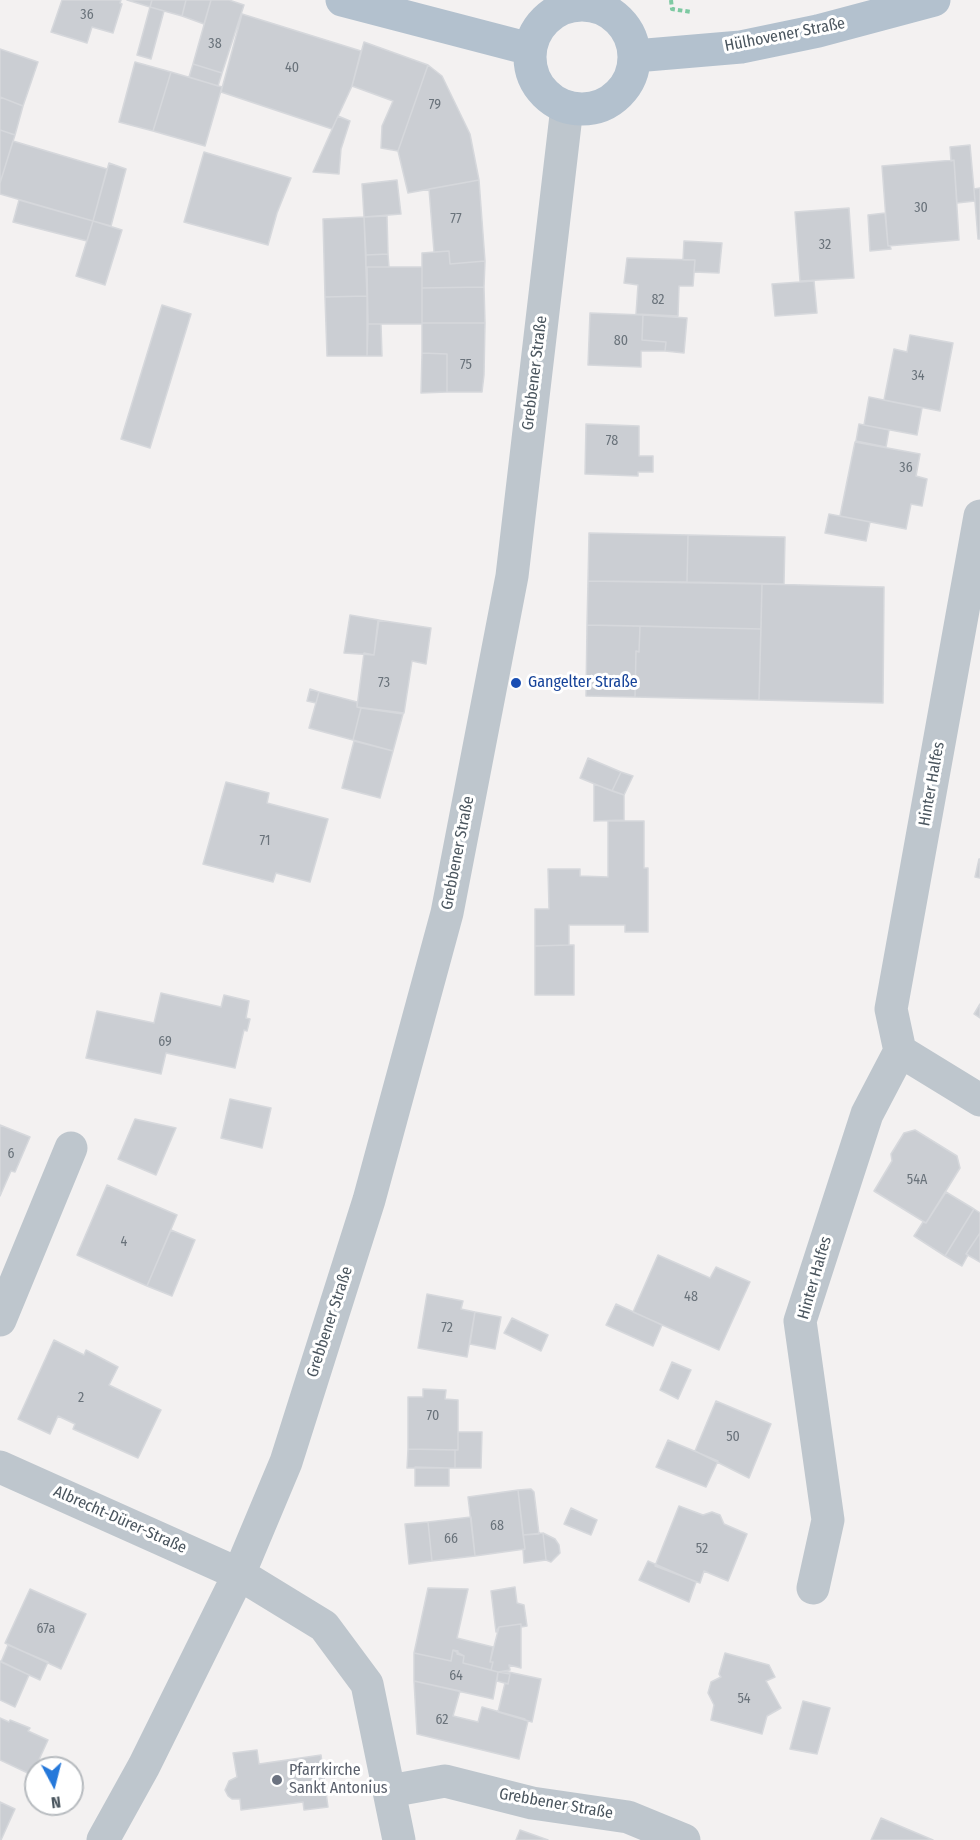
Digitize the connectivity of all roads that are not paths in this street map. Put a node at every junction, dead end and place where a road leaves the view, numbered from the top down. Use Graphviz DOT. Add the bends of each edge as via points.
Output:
graph roads {
  1 [pos="342,0"];
  2 [pos="934,0"];
  3 [pos="600,3"];
  4 [pos="530,49"];
  5 [pos="634,56"];
  6 [pos="567,107"];
  7 [pos="980,516"];
  8 [pos="900,1051"];
  9 [pos="980,1100"];
  10 [pos="71,1148"];
  11 [pos="0,1320"];
  12 [pos="0,1467"];
  13 [pos="239,1574"];
  14 [pos="813,1588"];
  15 [pos="390,1791"];
  16 [pos="103,1840"];
  17 [pos="399,1840"];
  18 [pos="684,1840"];
  1 -- 4 [label="main road"];
  2 -- 5 [label="main road, Hülhovener Straße" via="741,47"];
  3 -- 4 [label="main road" via="555,12 543,22"];
  3 -- 5 [label="main road" via="624,26 632,40"];
  4 -- 6 [label="main road" via="531,67 538,84 550,98"];
  5 -- 6 [label="main road" via="632,73 614,99 583,109"];
  6 -- 13 [label="street, Grebbener Straße" via="512,576 447,913 369,1200 286,1462"];
  7 -- 8 [label="street, Hinter Halfes" via="891,1010"];
  8 -- 9 [label="street"];
  8 -- 14 [label="street, Hinter Halfes" via="867,1114 800,1321 828,1520"];
  10 -- 11 [label="street"];
  12 -- 13 [label="street, Albrecht-Dürer-Straße"];
  13 -- 15 [label="street" via="324,1626 367,1684"];
  13 -- 16 [label="street, Grebbener Straße"];
  15 -- 17 [label="street"];
  15 -- 18 [label="street, Grebbener Straße" via="445,1780 532,1803 628,1817"];
}
